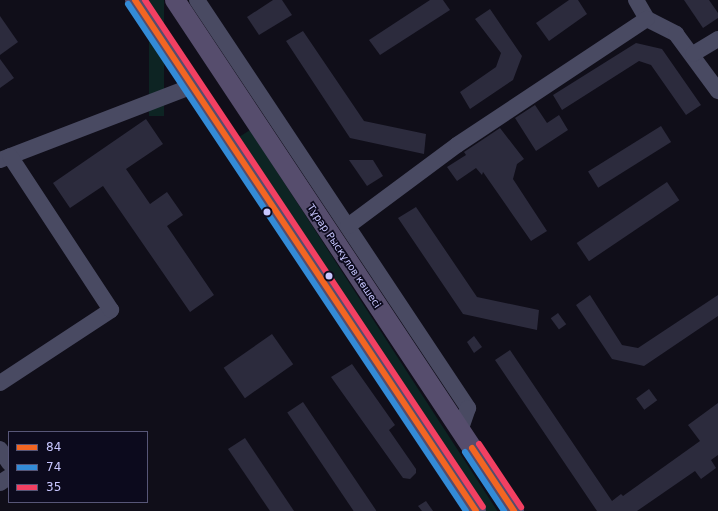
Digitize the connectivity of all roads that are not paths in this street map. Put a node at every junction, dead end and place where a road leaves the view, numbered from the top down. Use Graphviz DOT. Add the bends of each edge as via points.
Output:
graph roads {
  1 [pos="135,0"];
  2 [pos="174,0"];
  3 [pos="198,0"];
  4 [pos="636,0"];
  5 [pos="647,18"];
  6 [pos="718,39"];
  7 [pos="693,54"];
  8 [pos="193,86"];
  9 [pos="718,91"];
  10 [pos="242,104"];
  11 [pos="217,122"];
  12 [pos="5,158"];
  13 [pos="348,226"];
  14 [pos="0,383"];
  15 [pos="460,431"];
  16 [pos="0,448"];
  17 [pos="8,461"];
  18 [pos="476,511"];
  19 [pos="514,511"];
  1 -- 8 [label="main road"];
  2 -- 10 [label="main road, Тұрар Рыскұлов көшесі"];
  3 -- 13 [label="street"];
  4 -- 5 [label="street"];
  5 -- 7 [label="street" via="676,34"];
  5 -- 13 [label="street" via="457,145"];
  6 -- 7 [label="street"];
  7 -- 9 [label="street"];
  8 -- 11 [label="main road"];
  8 -- 12 [label="street"];
  10 -- 11 [label="main road"];
  10 -- 15 [label="main road, Тұрар Рыскұлов көшесі"];
  11 -- 18 [label="main road"];
  12 -- 14 [label="street" via="111,310"];
  13 -- 15 [label="street" via="468,408"];
  15 -- 19 [label="main road, Тұрар Рыскұлов көшесі"];
  16 -- 17 [label="street"];
}
